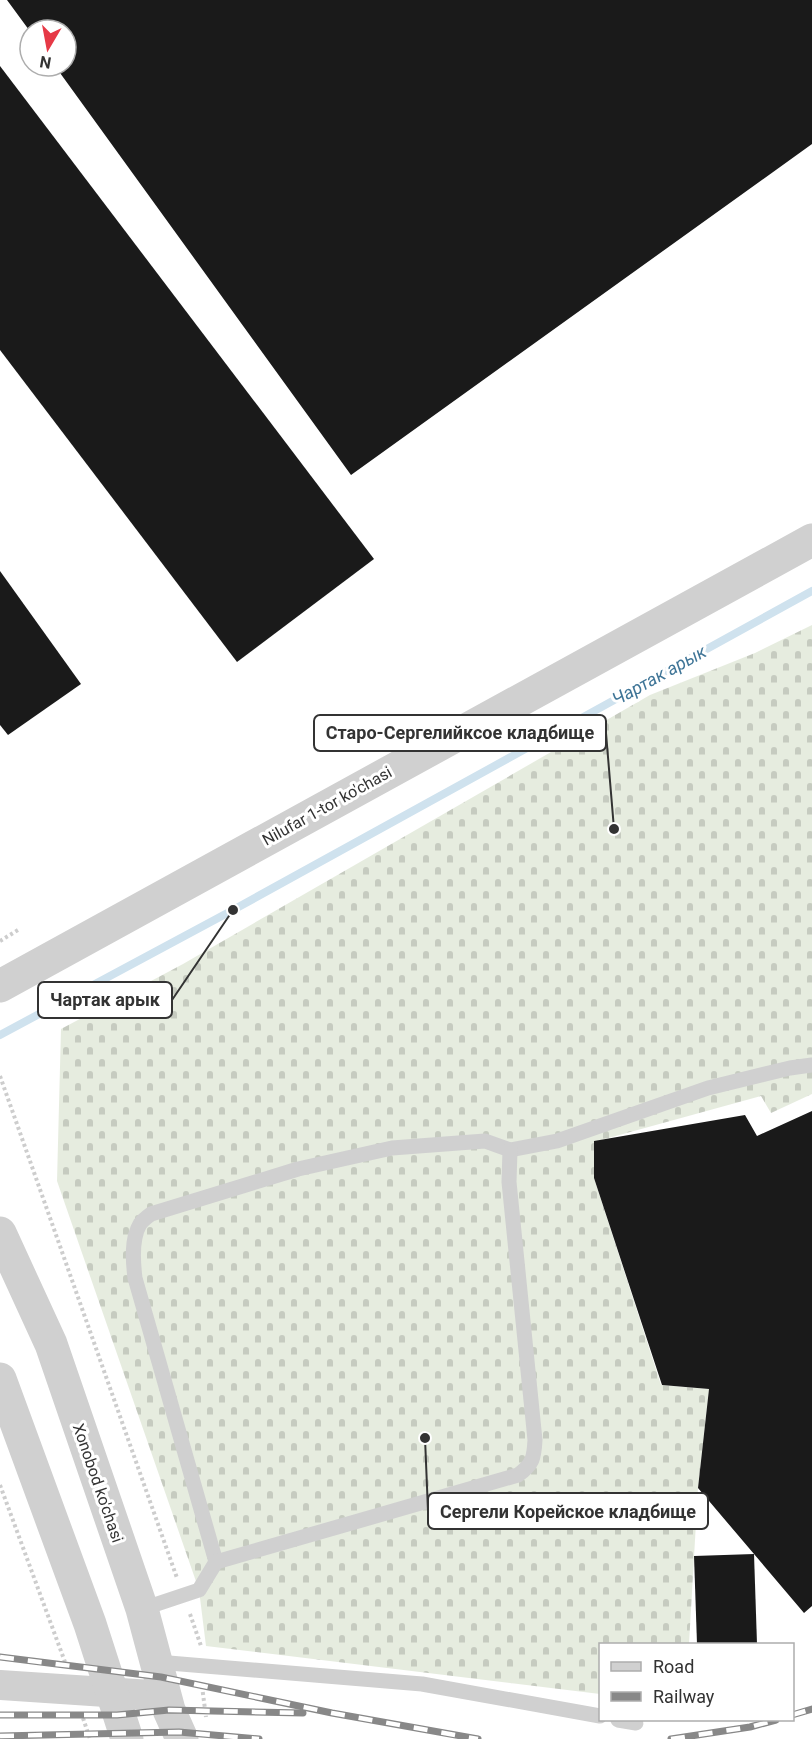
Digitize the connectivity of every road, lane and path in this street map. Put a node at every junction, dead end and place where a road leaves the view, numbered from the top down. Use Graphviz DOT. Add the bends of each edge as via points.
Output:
graph roads {
  1 [pos="812,540"];
  2 [pos="18,930"];
  3 [pos="0,941"];
  4 [pos="0,986"];
  5 [pos="812,1065"];
  6 [pos="0,1076"];
  7 [pos="510,1150"];
  8 [pos="0,1233"];
  9 [pos="0,1379"];
  10 [pos="0,1485"];
  11 [pos="216,1562"];
  12 [pos="183,1596"];
  13 [pos="142,1609"];
  14 [pos="157,1662"];
  15 [pos="199,1666"];
  16 [pos="0,1685"];
  17 [pos="74,1690"];
  18 [pos="112,1692"];
  19 [pos="166,1696"];
  20 [pos="599,1716"];
  21 [pos="627,1721"];
  22 [pos="636,1723"];
  23 [pos="194,1733"];
  24 [pos="90,1739"];
  25 [pos="126,1739"];
  1 -- 4 [label="street, Nilufar 1-tor ko'chasi"];
  2 -- 3 [label="path"];
  5 -- 7 [label="lane" via="708,1088 557,1141"];
  6 -- 12 [label="path"];
  7 -- 11 [label="lane" via="509,1182 535,1440 532,1461 518,1475"];
  7 -- 11 [label="lane" via="485,1141 392,1148 298,1169 151,1214 140,1224 133,1250 135,1278"];
  8 -- 13 [label="street, Xonobod ko'chasi" via="51,1344"];
  9 -- 18 [label="street"];
  10 -- 17 [label="path"];
  11 -- 12 [label="lane" via="199,1590"];
  12 -- 13 [label="lane"];
  12 -- 15 [label="path" via="202,1647"];
  13 -- 14 [label="street, Xonobod ko'chasi"];
  14 -- 15 [label="lane"];
  14 -- 19 [label="street, Xonobod ko'chasi"];
  15 -- 20 [label="lane" via="422,1684"];
  15 -- 23 [label="path"];
  16 -- 17 [label="street"];
  17 -- 18 [label="street"];
  17 -- 24 [label="path"];
  18 -- 19 [label="street"];
  18 -- 25 [label="street"];
  19 -- 23 [label="street, Xonobod ko'chasi" via="169,1710"];
  21 -- 22 [label="lane"];
}
